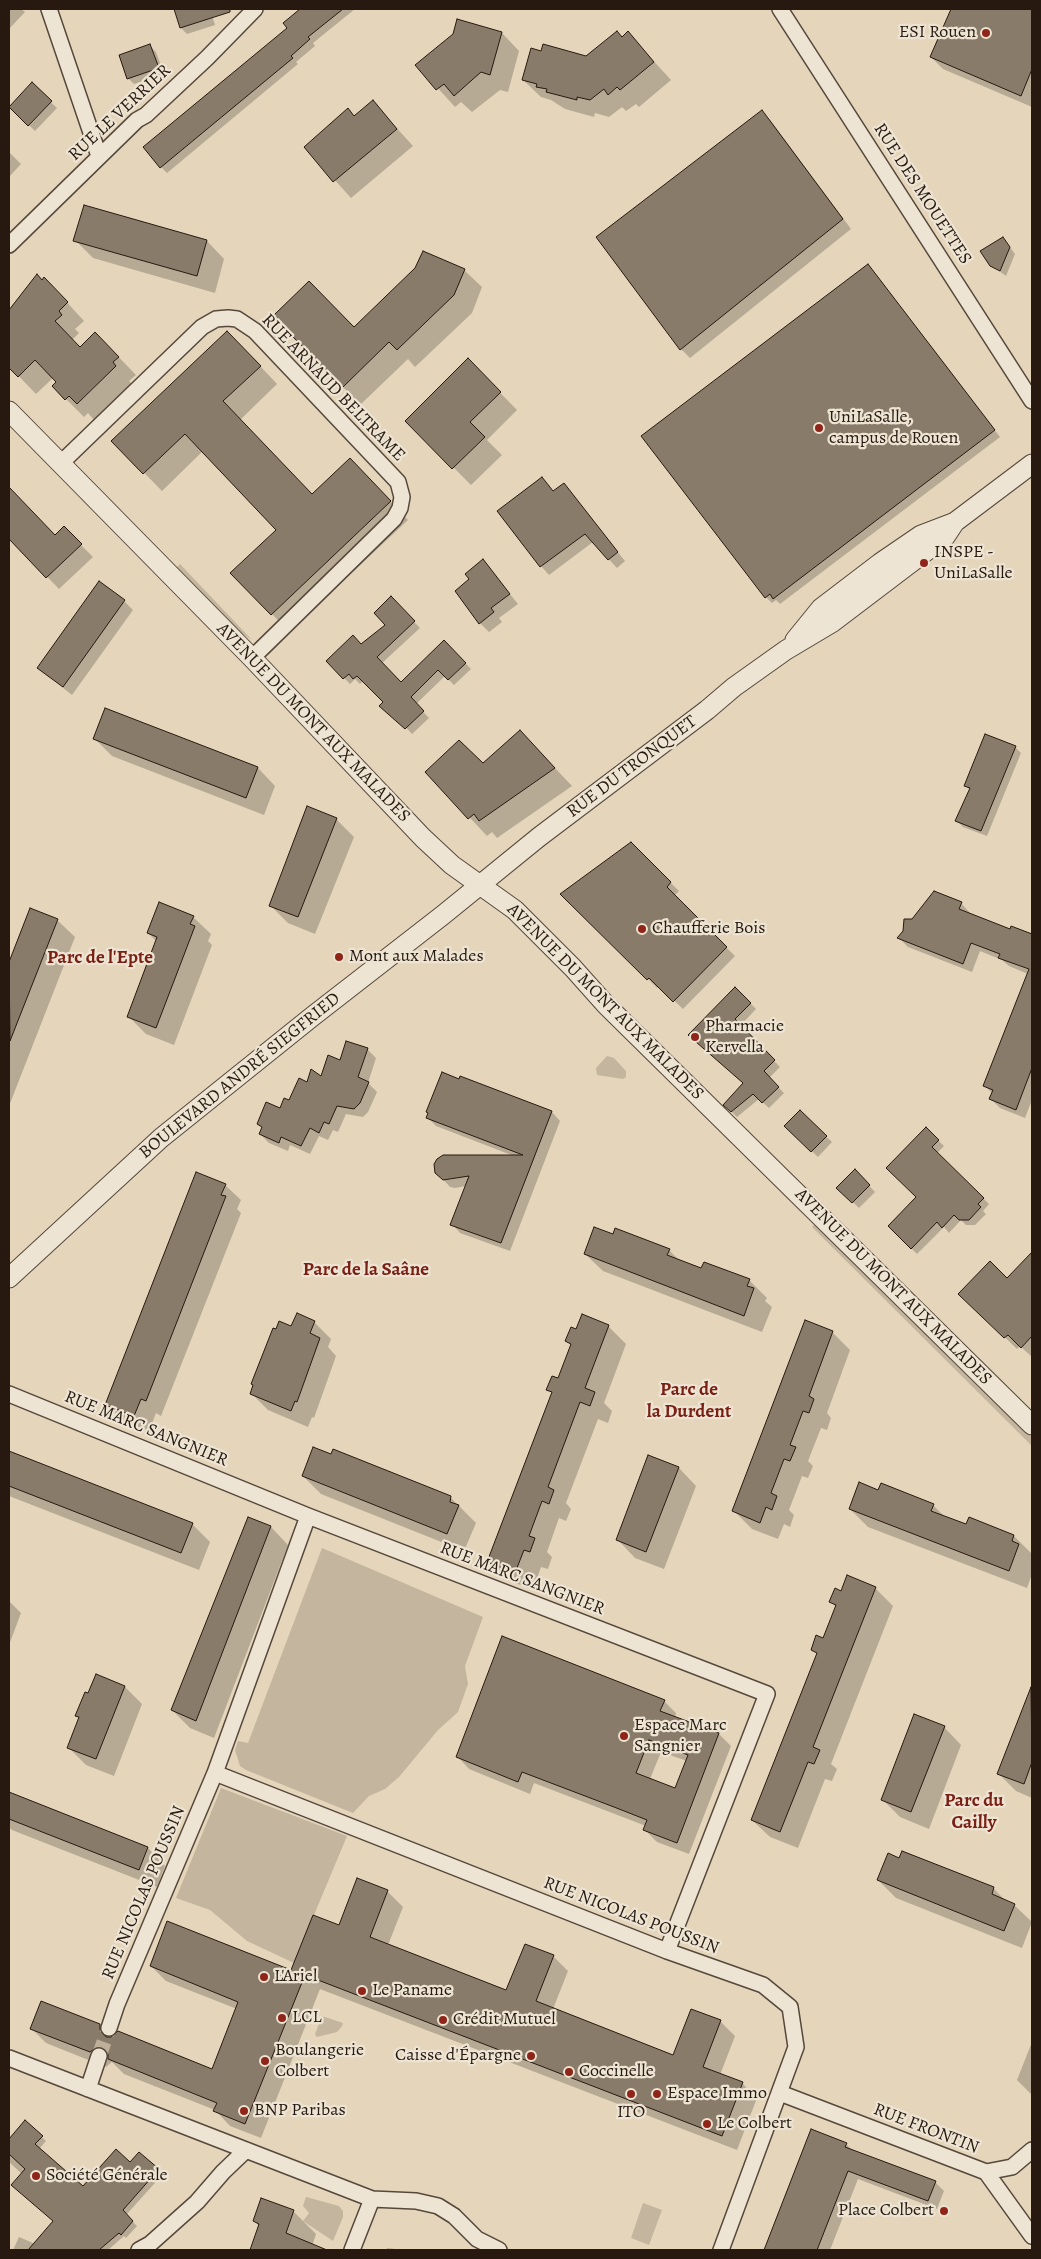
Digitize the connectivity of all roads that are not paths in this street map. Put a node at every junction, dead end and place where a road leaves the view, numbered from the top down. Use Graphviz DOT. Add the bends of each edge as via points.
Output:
graph roads {
  1 [pos="48,9"];
  2 [pos="255,9"];
  3 [pos="780,9"];
  4 [pos="99,156"];
  5 [pos="9,245"];
  6 [pos="1032,401"];
  7 [pos="9,412"];
  8 [pos="60,464"];
  9 [pos="1032,464"];
  10 [pos="252,658"];
  11 [pos="480,885"];
  12 [pos="9,1278"];
  13 [pos="9,1394"];
  14 [pos="1032,1425"];
  15 [pos="308,1516"];
  16 [pos="215,1773"];
  17 [pos="666,1951"];
  18 [pos="109,2028"];
  19 [pos="99,2056"];
  20 [pos="9,2058"];
  21 [pos="88,2089"];
  22 [pos="780,2093"];
  23 [pos="246,2150"];
  24 [pos="1032,2150"];
  25 [pos="986,2172"];
  26 [pos="372,2199"];
  27 [pos="1032,2236"];
  28 [pos="140,2250"];
  29 [pos="352,2250"];
  30 [pos="499,2250"];
  31 [pos="721,2250"];
  1 -- 4 [label="street"];
  2 -- 4 [label="street, RUE LE VERRIER" via="207,58"];
  3 -- 6 [label="street, RUE DES MOUETTES"];
  4 -- 5 [label="street, RUE LE VERRIER"];
  7 -- 8 [label="street, AVENUE DU MONT AUX MALADES"];
  8 -- 10 [label="street, AVENUE DU MONT AUX MALADES"];
  8 -- 10 [label="street, RUE ARNAUD BELTRAME" via="202,327 216,319 228,318 237,319 255,331 398,482 402,497 394,519"];
  9 -- 11 [label="street, RUE DU TRONQUET" via="955,522 945,537 833,622 734,687"];
  10 -- 11 [label="street, AVENUE DU MONT AUX MALADES" via="428,842"];
  11 -- 12 [label="street, BOULEVARD ANDRÉ SIEGFRIED" via="161,1138"];
  11 -- 14 [label="street, AVENUE DU MONT AUX MALADES" via="520,915 606,1005"];
  13 -- 15 [label="street, RUE MARC SANGNIER"];
  15 -- 16 [label="street, RUE NICOLAS POUSSIN"];
  15 -- 17 [label="street, RUE MARC SANGNIER" via="766,1694"];
  16 -- 17 [label="street, RUE NICOLAS POUSSIN"];
  16 -- 18 [label="street, RUE NICOLAS POUSSIN"];
  17 -- 22 [label="street, RUE NICOLAS POUSSIN" via="763,1985 790,2007 796,2047"];
  19 -- 21 [label="street"];
  20 -- 21 [label="street"];
  21 -- 23 [label="street"];
  22 -- 25 [label="street, RUE FRONTIN"];
  22 -- 31 [label="street, RUE NICOLAS POUSSIN"];
  23 -- 26 [label="street"];
  23 -- 28 [label="street" via="197,2202"];
  24 -- 25 [label="street" via="1012,2167"];
  25 -- 27 [label="street, RUE FRONTIN"];
  26 -- 29 [label="street"];
  26 -- 30 [label="street" via="416,2201 438,2206 454,2216 477,2239"];
}
